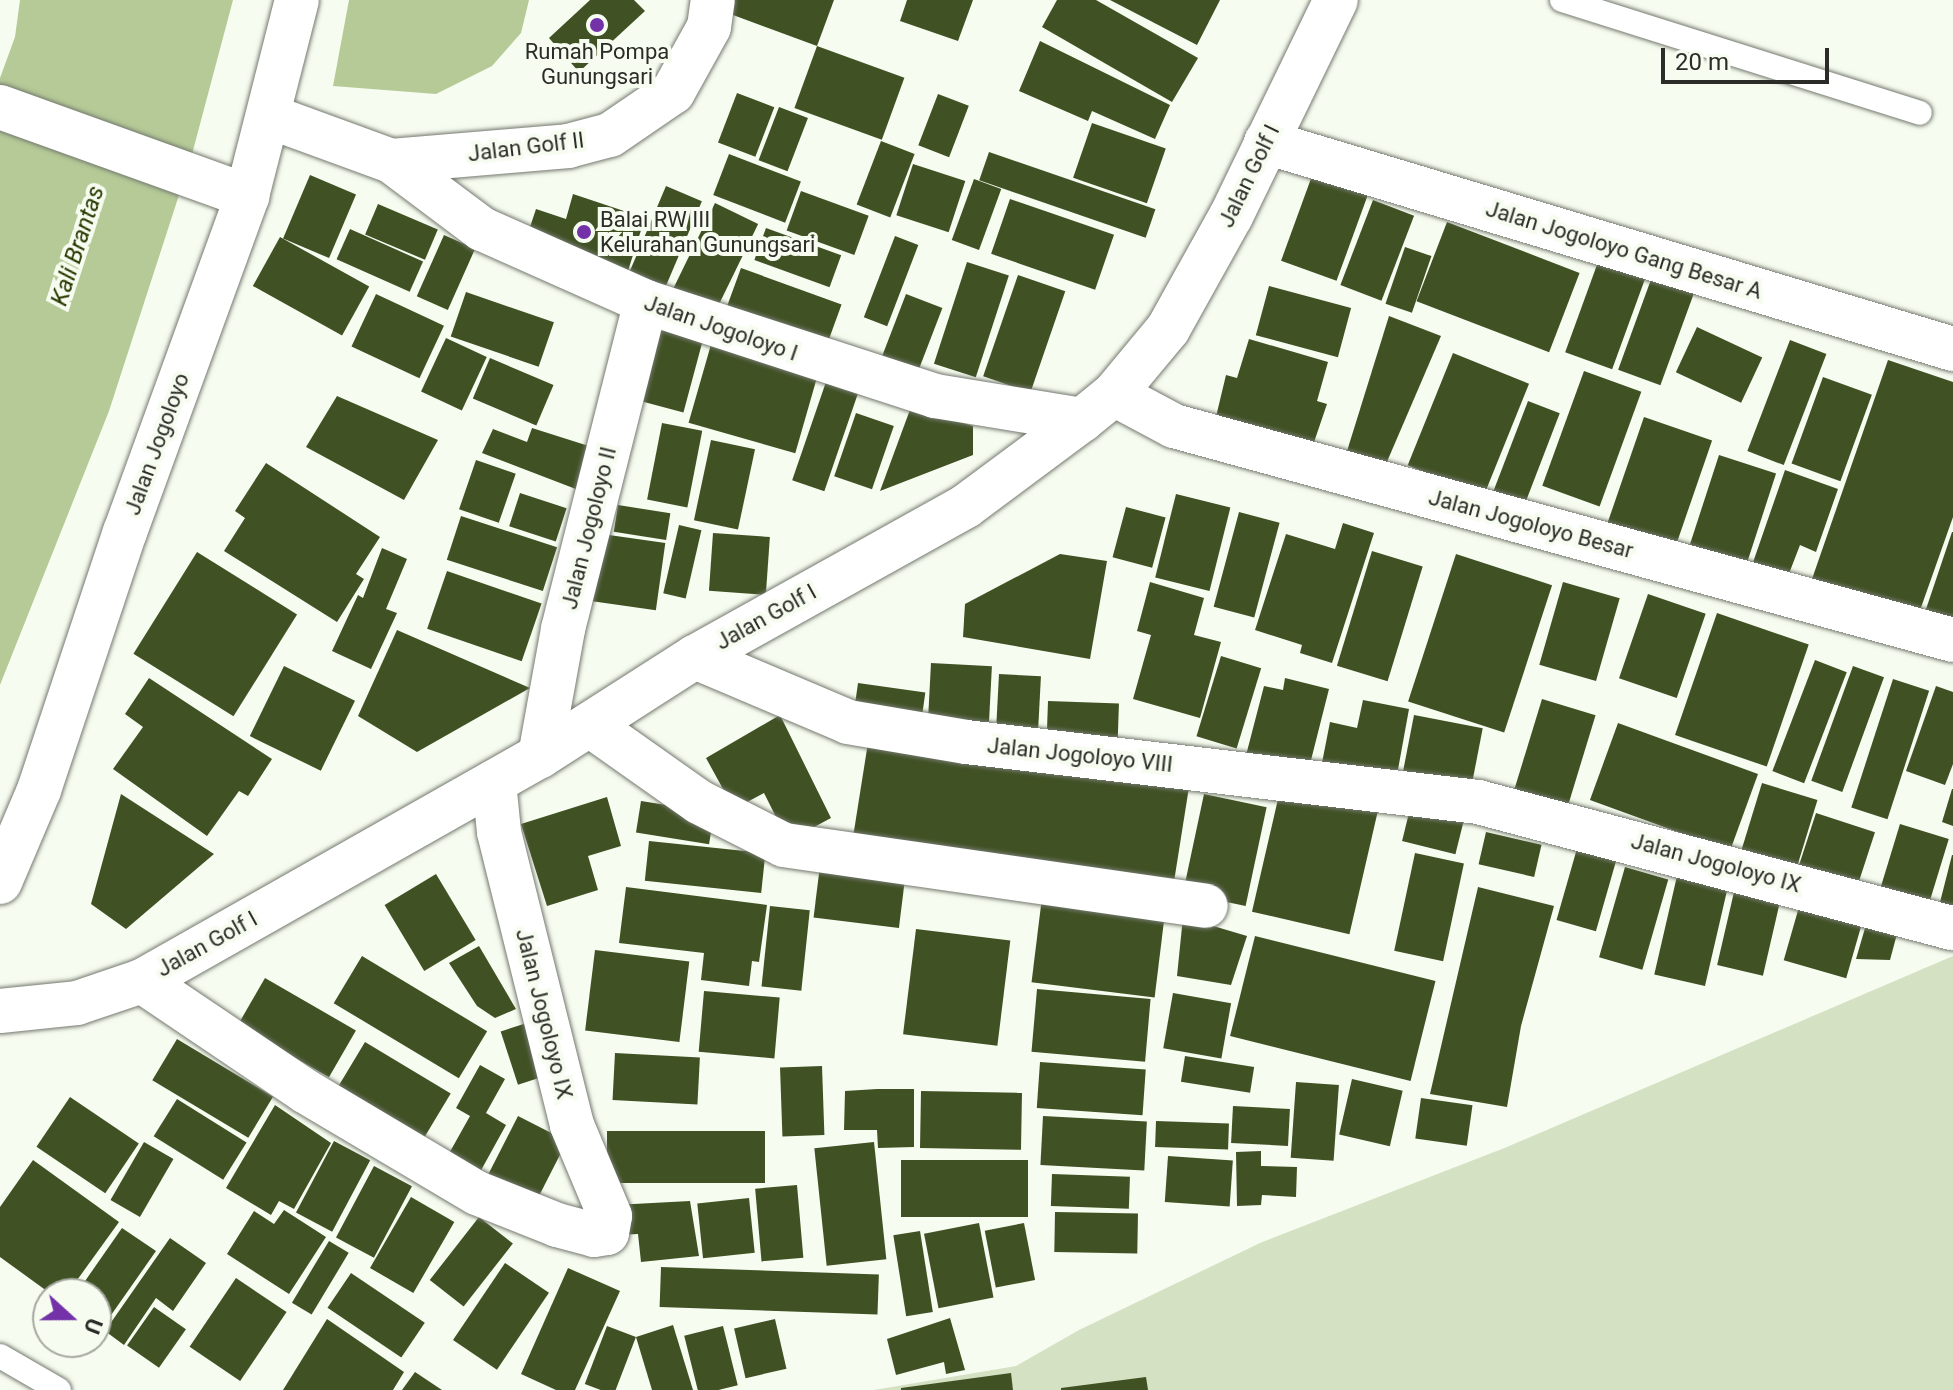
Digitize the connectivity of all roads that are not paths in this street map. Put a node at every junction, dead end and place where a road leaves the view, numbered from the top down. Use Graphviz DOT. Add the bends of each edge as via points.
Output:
graph roads {
  1 [pos="297,0"];
  2 [pos="713,0"];
  3 [pos="1336,0"];
  4 [pos="1562,0"];
  5 [pos="0,107"];
  6 [pos="1920,113"];
  7 [pos="271,117"];
  8 [pos="1280,146"];
  9 [pos="391,161"];
  10 [pos="247,196"];
  11 [pos="646,302"];
  12 [pos="1953,349"];
  13 [pos="1098,407"];
  14 [pos="1953,640"];
  15 [pos="695,657"];
  16 [pos="590,725"];
  17 [pos="540,756"];
  18 [pos="494,782"];
  19 [pos="1478,802"];
  20 [pos="0,882"];
  21 [pos="1206,906"];
  22 [pos="1953,928"];
  23 [pos="142,981"];
  24 [pos="0,1011"];
  25 [pos="1,1353"];
  26 [pos="59,1390"];
  1 -- 7 [label="street, Jalan Jogoloyo"];
  2 -- 9 [label="street, Jalan Golf II" via="709,27 673,92 610,135 568,146"];
  3 -- 8 [label="street, Jalan Golf I"];
  4 -- 6 [label="lane"];
  5 -- 10 [label="street"];
  7 -- 9 [label="street, Jalan Golf II"];
  7 -- 10 [label="street, Jalan Jogoloyo"];
  8 -- 12 [label="street, Jalan Jogoloyo Gang Besar A"];
  8 -- 13 [label="street, Jalan Golf I" via="1168,329"];
  9 -- 11 [label="street, Jalan Jogoloyo I" via="482,229"];
  10 -- 20 [label="street, Jalan Jogoloyo" via="125,532 39,790"];
  11 -- 13 [label="street, Jalan Jogoloyo I" via="935,396"];
  11 -- 17 [label="street, Jalan Jogoloyo II" via="563,629"];
  13 -- 14 [label="street, Jalan Jogoloyo Besar"];
  13 -- 15 [label="street, Jalan Golf I" via="966,506"];
  15 -- 16 [label="street, Jalan Golf I"];
  15 -- 19 [label="street, Jalan Jogoloyo VIII" via="848,722 966,742"];
  16 -- 17 [label="street, Jalan Golf I"];
  16 -- 21 [label="street" via="699,802 784,845"];
  17 -- 18 [label="street, Jalan Golf I"];
  18 -- 23 [label="street, Jalan Golf I"];
  18 -- 23 [label="street, Jalan Jogoloyo IX" via="499,832 572,1125 610,1216 609,1230 601,1236 557,1225 477,1193 305,1091"];
  19 -- 22 [label="street, Jalan Jogoloyo IX"];
  23 -- 24 [label="street, Jalan Golf I" via="77,1003"];
  25 -- 26 [label="lane"];
}
